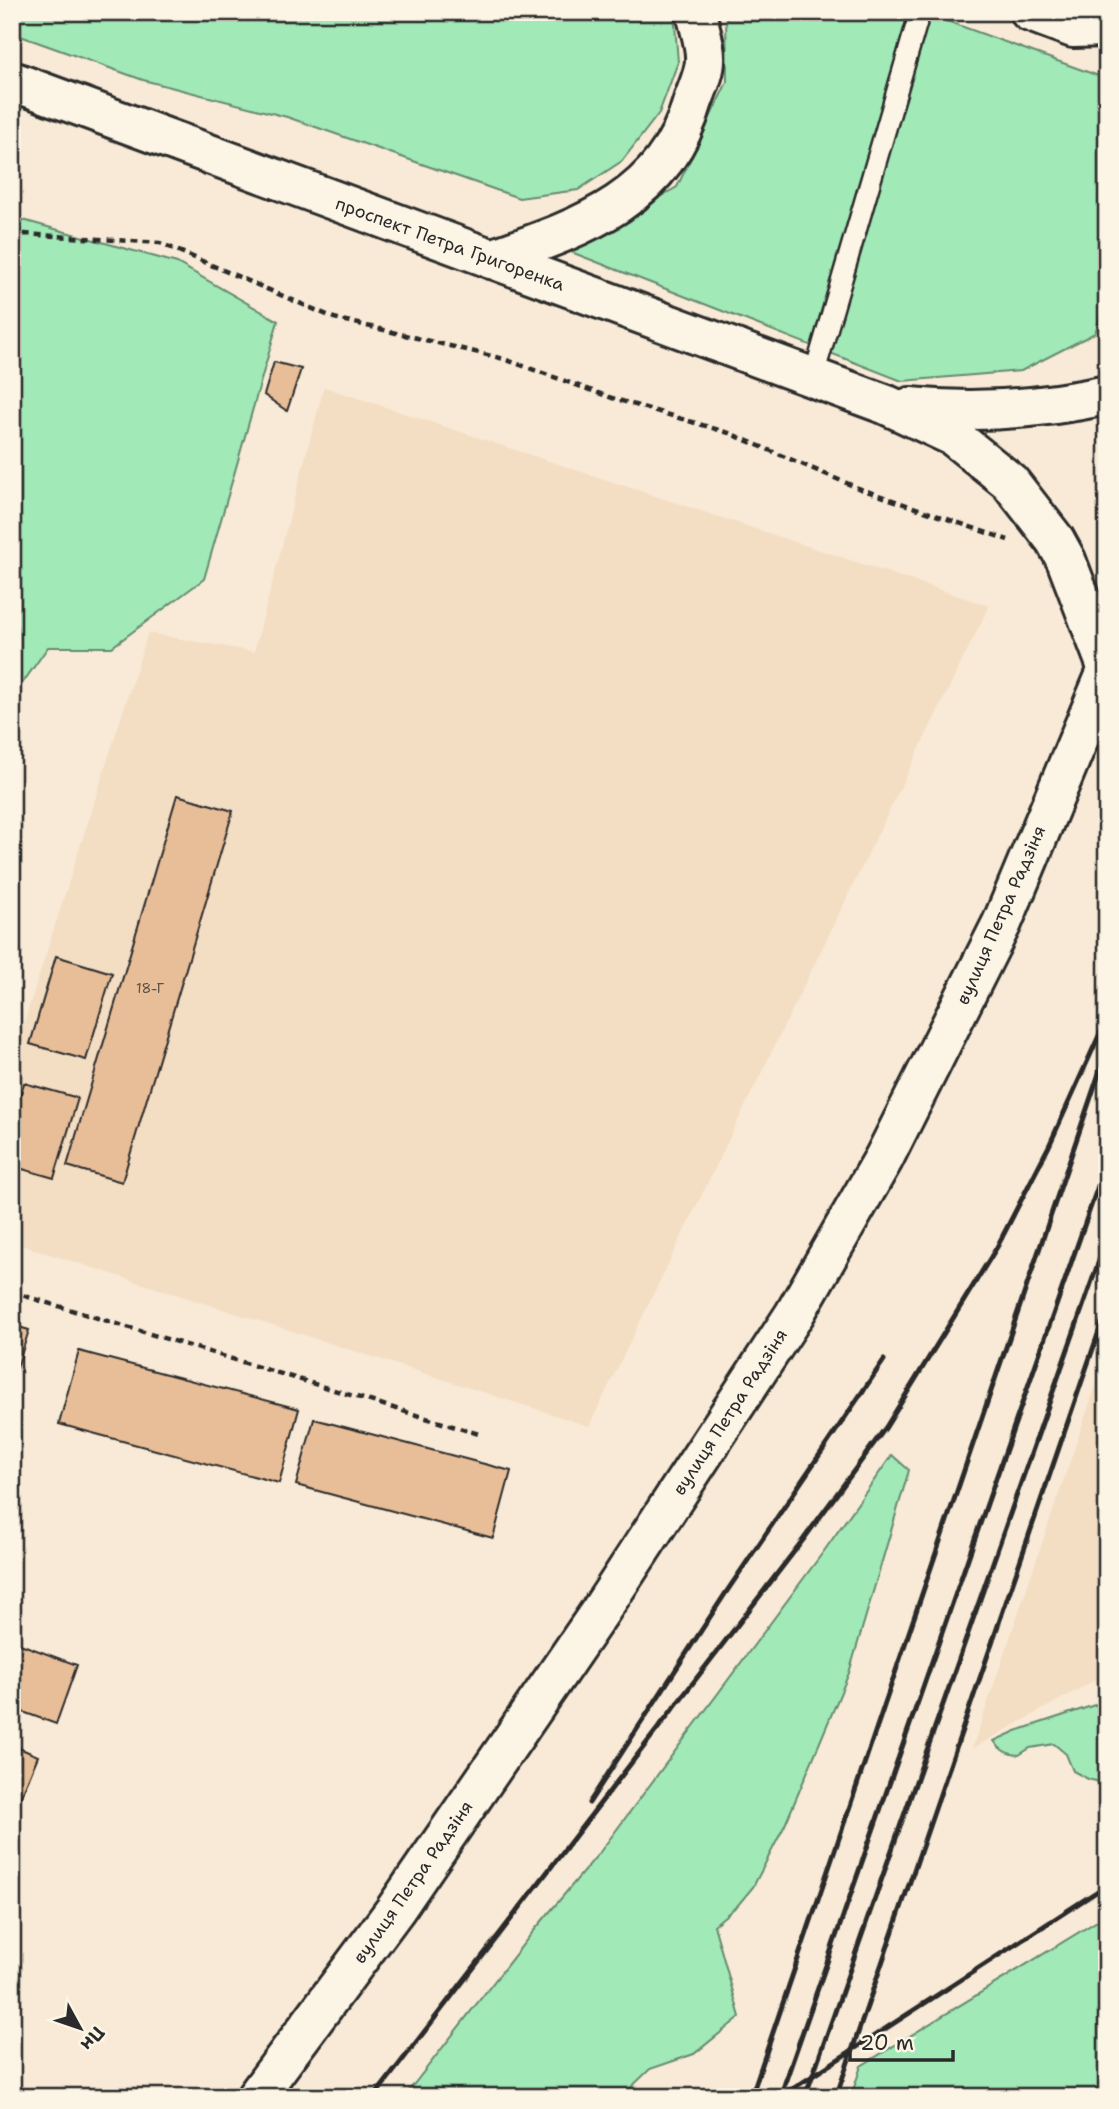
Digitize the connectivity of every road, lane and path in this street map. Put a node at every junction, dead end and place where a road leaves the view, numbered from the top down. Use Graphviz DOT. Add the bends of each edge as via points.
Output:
graph roads {
  1 [pos="696,12"];
  2 [pos="920,12"];
  3 [pos="1030,12"];
  4 [pos="1107,27"];
  5 [pos="12,81"];
  6 [pos="12,236"];
  7 [pos="491,259"];
  8 [pos="813,378"];
  9 [pos="1107,395"];
  10 [pos="887,405"];
  11 [pos="1014,542"];
  12 [pos="1107,669"];
  13 [pos="12,1292"];
  14 [pos="482,1435"];
  15 [pos="256,2097"];
  1 -- 7 [label="main road" via="705,60 690,113 655,175 596,219"];
  2 -- 8 [label="lane"];
  3 -- 4 [label="main road" via="1073,28"];
  5 -- 7 [label="main road, проспект Петра Григоренка"];
  6 -- 11 [label="path" via="160,243 334,318 504,359 729,433 858,488"];
  7 -- 8 [label="main road, проспект Петра Григоренка"];
  8 -- 10 [label="main road, проспект Петра Григоренка"];
  9 -- 10 [label="main road, проспект Петра Григоренка" via="996,411"];
  10 -- 12 [label="main road, проспект Петра Григоренка" via="953,436 1010,482 1066,560"];
  12 -- 15 [label="main road, вулиця Петра Радзіня" via="1002,923 884,1158 794,1315 609,1598 395,1910"];
  13 -- 14 [label="path"];
}
